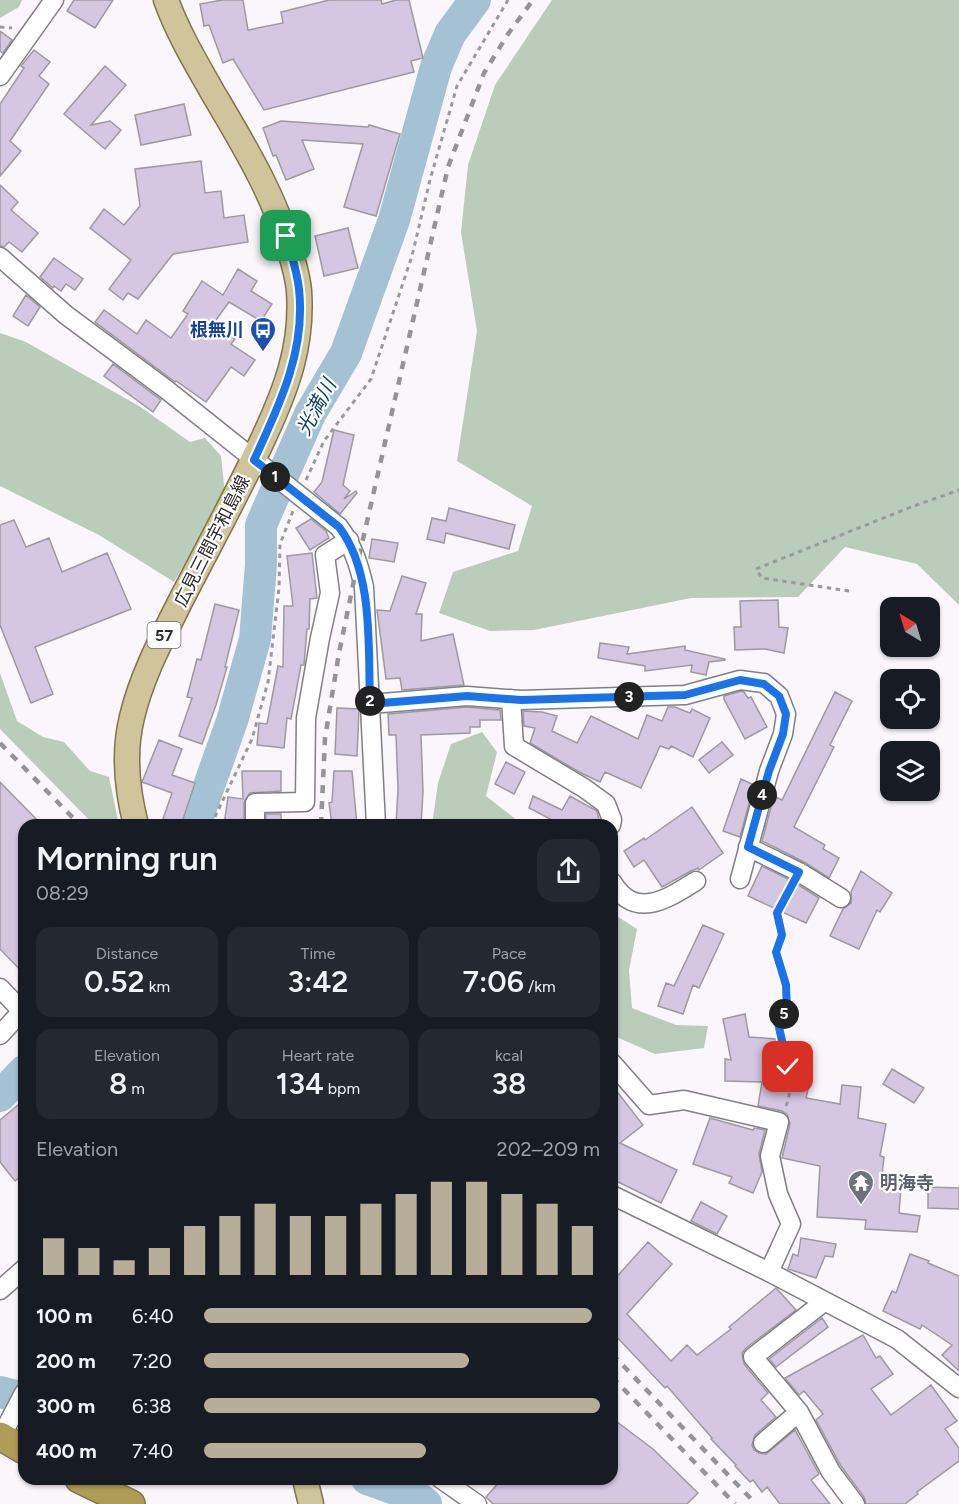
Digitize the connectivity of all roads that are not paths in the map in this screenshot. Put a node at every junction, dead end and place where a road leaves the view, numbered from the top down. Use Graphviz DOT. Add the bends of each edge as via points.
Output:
graph roads {
  1 [pos="54,0"];
  2 [pos="166,0"];
  3 [pos="0,76"];
  4 [pos="0,257"];
  5 [pos="263,467"];
  6 [pos="349,540"];
  7 [pos="511,699"];
  8 [pos="370,704"];
  9 [pos="134,819"];
  10 [pos="255,819"];
  11 [pos="376,819"];
  12 [pos="612,819"];
  13 [pos="748,847"];
  14 [pos="740,879"];
  15 [pos="696,881"];
  16 [pos="618,891"];
  17 [pos="841,898"];
  18 [pos="0,988"];
  19 [pos="18,1007"];
  20 [pos="18,1015"];
  21 [pos="0,1035"];
  22 [pos="618,1070"];
  23 [pos="618,1199"];
  24 [pos="769,1272"];
  25 [pos="18,1274"];
  26 [pos="0,1290"];
  27 [pos="824,1302"];
  28 [pos="959,1388"];
  29 [pos="18,1411"];
  30 [pos="799,1412"];
  31 [pos="10,1434"];
  32 [pos="764,1443"];
  33 [pos="91,1485"];
  34 [pos="450,1485"];
  35 [pos="131,1504"];
  36 [pos="477,1504"];
  37 [pos="855,1504"];
  1 -- 3 [label="street"];
  2 -- 5 [label="main road, 広見三間宇和島線 / 57" via="178,30 276,209 299,290 297,342"];
  4 -- 5 [label="street" via="66,315"];
  5 -- 6 [label="street" via="339,527"];
  5 -- 9 [label="main road, 広見三間宇和島線 / 57" via="164,633 143,682 132,719 128,753 129,798"];
  6 -- 8 [label="street" via="364,587"];
  6 -- 10 [label="street" via="325,555 330,593 306,718 305,802 255,803"];
  7 -- 8 [label="street" via="467,696"];
  7 -- 12 [label="street" via="514,746 606,804"];
  7 -- 13 [label="street" via="685,695 740,680 764,684 779,696 786,714"];
  8 -- 11 [label="street"];
  13 -- 14 [label="street"];
  13 -- 17 [label="street"];
  15 -- 16 [label="street" via="649,905 629,901"];
  18 -- 19 [label="street"];
  20 -- 21 [label="street"];
  22 -- 24 [label="street" via="649,1105 684,1101 779,1122 770,1156 778,1194 791,1224"];
  23 -- 24 [label="street"];
  24 -- 27 [label="street"];
  25 -- 26 [label="street"];
  27 -- 28 [label="street" via="897,1339"];
  27 -- 30 [label="street" via="753,1357"];
  29 -- 31 [label="street"];
  30 -- 32 [label="street"];
  30 -- 37 [label="street" via="831,1472"];
  33 -- 35 [label="highway"];
  34 -- 36 [label="street"];
}
